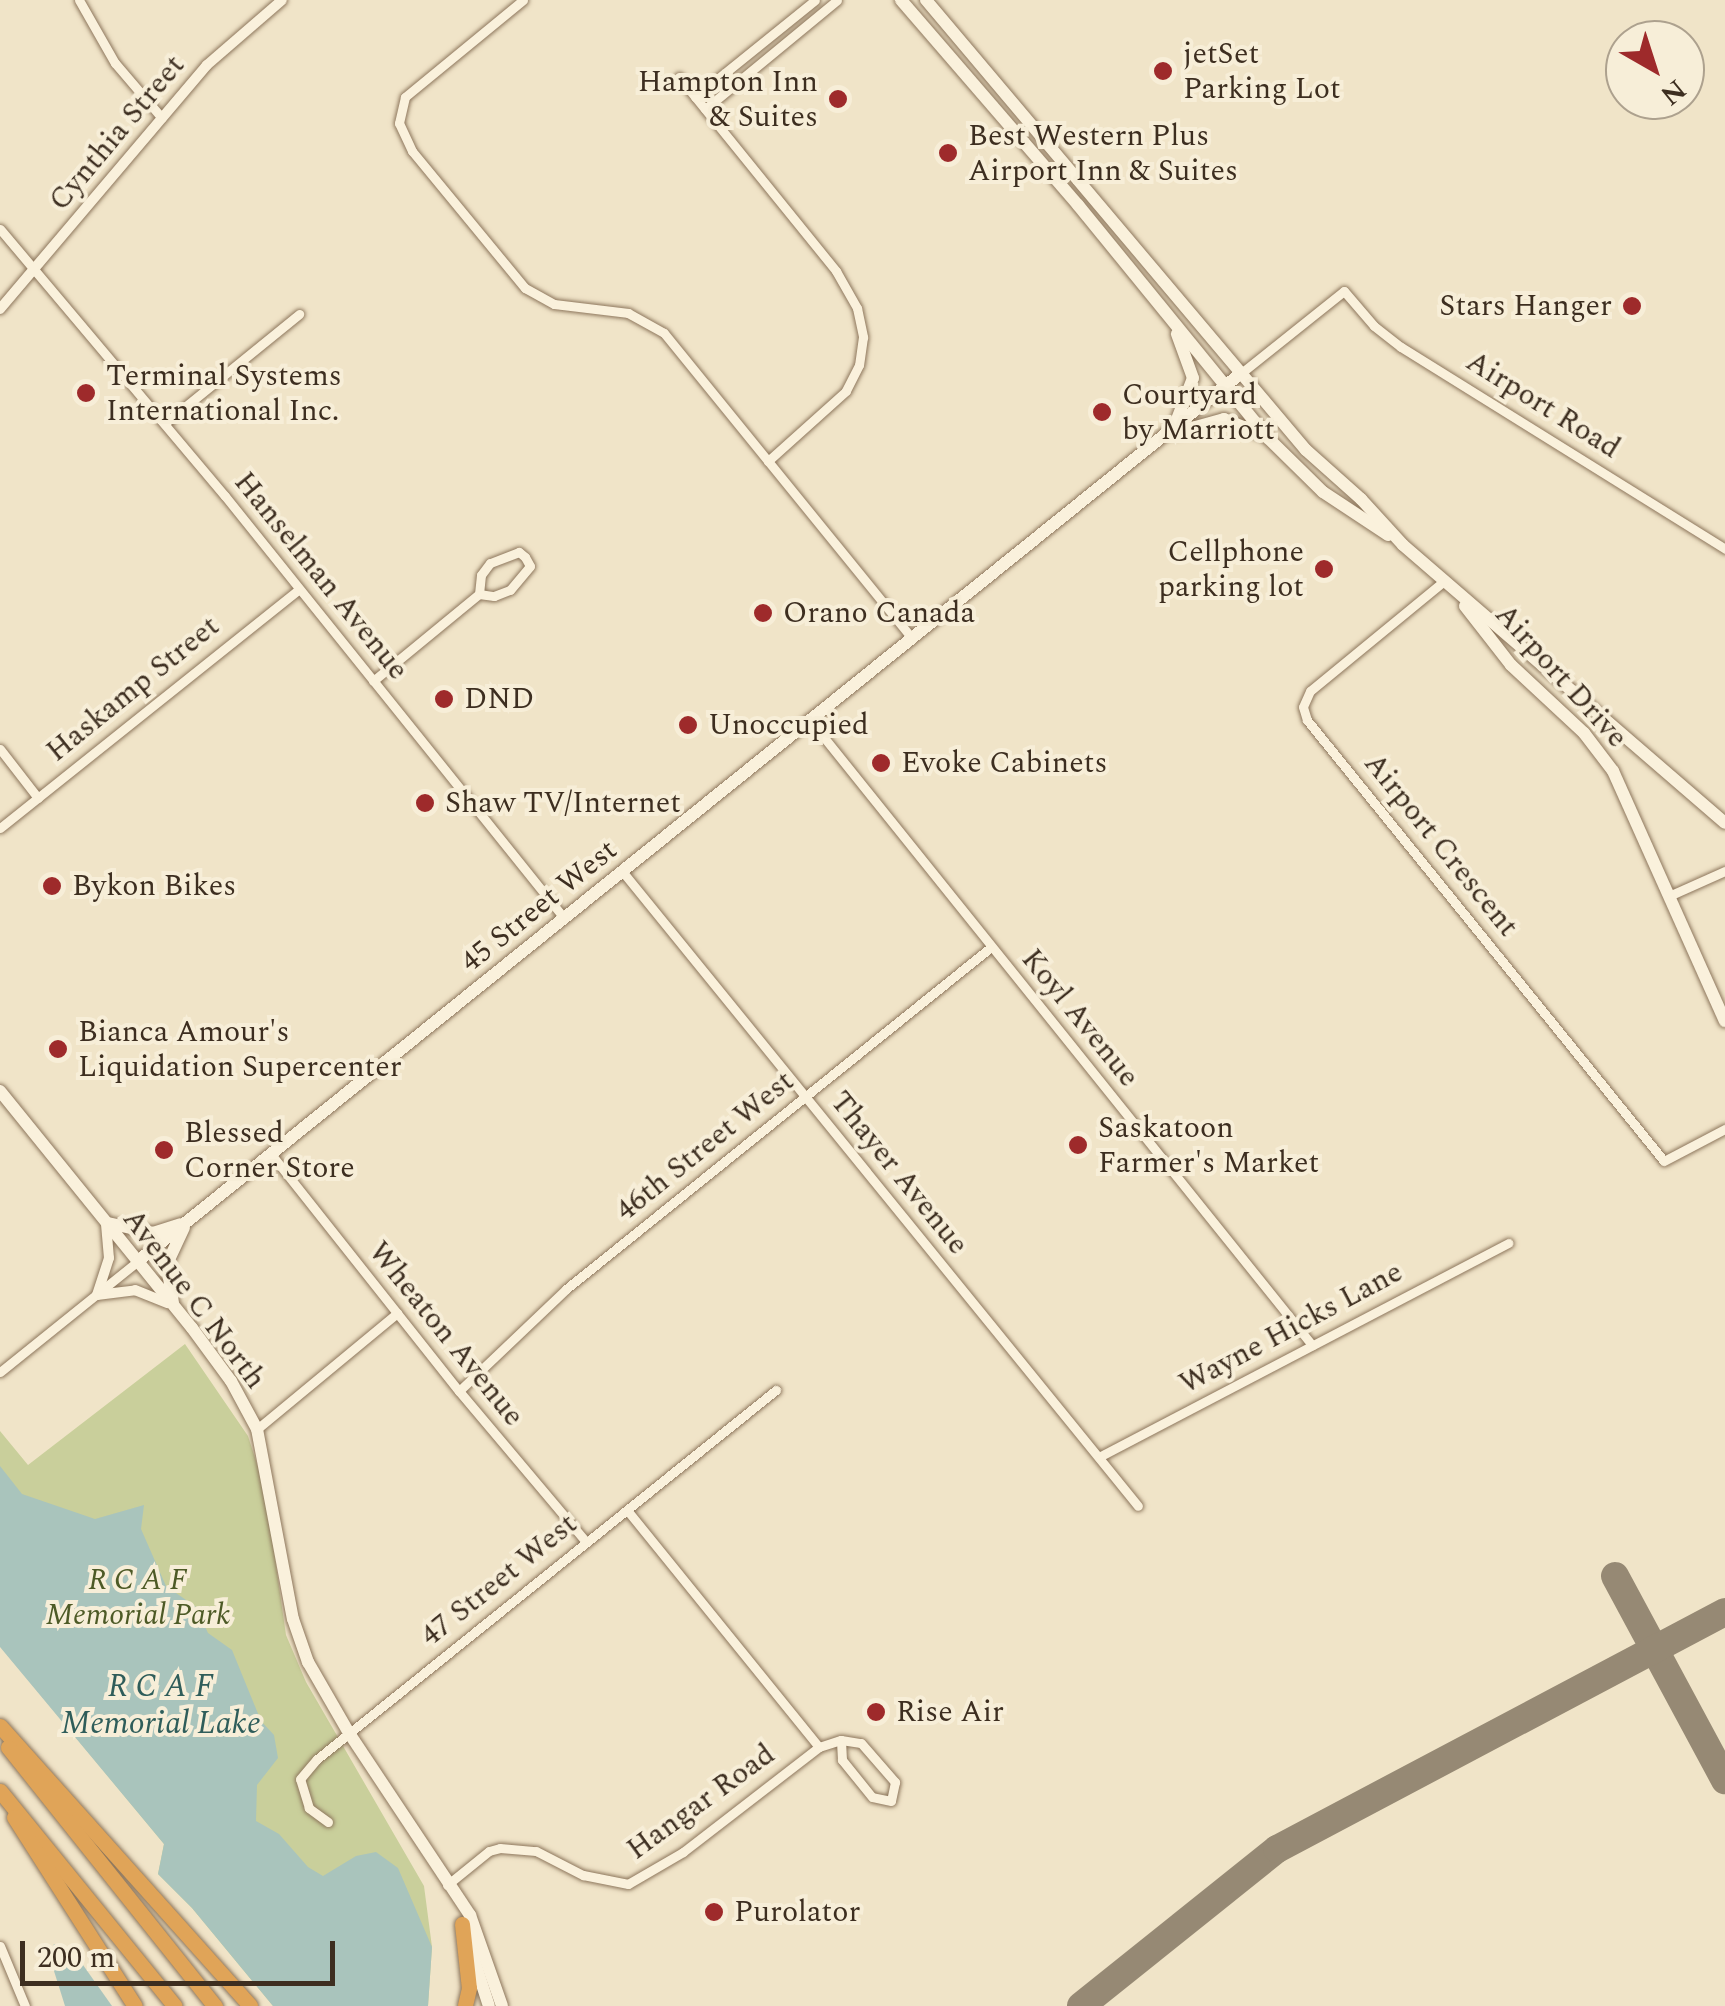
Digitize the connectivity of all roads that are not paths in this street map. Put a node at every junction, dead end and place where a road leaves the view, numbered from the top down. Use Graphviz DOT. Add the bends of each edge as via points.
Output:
graph roads {
  1 [pos="79,0"];
  2 [pos="282,0"];
  3 [pos="522,0"];
  4 [pos="815,0"];
  5 [pos="838,0"];
  6 [pos="902,0"];
  7 [pos="926,0"];
  8 [pos="679,78"];
  9 [pos="695,97"];
  10 [pos="704,109"];
  11 [pos="162,118"];
  12 [pos="0,228"];
  13 [pos="34,269"];
  14 [pos="1344,292"];
  15 [pos="0,310"];
  16 [pos="299,314"];
  17 [pos="1170,318"];
  18 [pos="1240,374"];
  19 [pos="1227,386"];
  20 [pos="164,424"];
  21 [pos="1168,433"];
  22 [pos="1268,438"];
  23 [pos="768,461"];
  24 [pos="1403,544"];
  25 [pos="1725,549"];
  26 [pos="1448,584"];
  27 [pos="298,590"];
  28 [pos="480,594"];
  29 [pos="912,638"];
  30 [pos="373,681"];
  31 [pos="810,720"];
  32 [pos="0,748"];
  33 [pos="38,798"];
  34 [pos="1725,823"];
  35 [pos="0,828"];
  36 [pos="622,871"];
  37 [pos="1725,871"];
  38 [pos="1671,895"];
  39 [pos="564,918"];
  40 [pos="991,947"];
  41 [pos="1725,1021"];
  42 [pos="0,1091"];
  43 [pos="805,1097"];
  44 [pos="1725,1129"];
  45 [pos="271,1154"];
  46 [pos="106,1222"];
  47 [pos="188,1222"];
  48 [pos="1508,1243"];
  49 [pos="138,1261"];
  50 [pos="97,1295"];
  51 [pos="174,1306"];
  52 [pos="397,1313"];
  53 [pos="1312,1344"];
  54 [pos="0,1372"];
  55 [pos="776,1390"];
  56 [pos="459,1392"];
  57 [pos="257,1429"];
  58 [pos="1099,1458"];
  59 [pos="1138,1506"];
  60 [pos="627,1510"];
  61 [pos="586,1542"];
  62 [pos="0,1726"];
  63 [pos="349,1733"];
  64 [pos="0,1735"];
  65 [pos="841,1740"];
  66 [pos="819,1747"];
  67 [pos="0,1791"];
  68 [pos="328,1822"];
  69 [pos="447,1884"];
  70 [pos="462,1924"];
  71 [pos="1,1949"];
  72 [pos="24,2006"];
  73 [pos="135,2006"];
  74 [pos="175,2006"];
  75 [pos="215,2006"];
  76 [pos="250,2006"];
  77 [pos="465,2006"];
  78 [pos="489,2006"];
  79 [pos="502,2006"];
  1 -- 11 [label="street" via="115,62"];
  2 -- 11 [label="street, Cynthia Street" via="223,47"];
  3 -- 23 [label="street" via="405,96 399,123 412,151 524,288 554,304 628,313 653,325"];
  4 -- 9 [label="street"];
  5 -- 10 [label="street"];
  6 -- 17 [label="main road, Airport Drive"];
  7 -- 18 [label="main road, Airport Drive"];
  8 -- 9 [label="street"];
  9 -- 10 [label="street"];
  10 -- 23 [label="street" via="841,278 863,337 846,391"];
  11 -- 13 [label="street, Cynthia Street"];
  12 -- 13 [label="street, Hanselman Avenue"];
  13 -- 15 [label="street, Cynthia Street"];
  13 -- 20 [label="street, Hanselman Avenue"];
  14 -- 18 [label="street, 45 Street West"];
  14 -- 25 [label="street, Airport Road" via="1401,347"];
  16 -- 20 [label="street"];
  17 -- 19 [label="main road, Airport Drive"];
  17 -- 21 [label="main road" via="1193,378"];
  18 -- 19 [label="main road, 45 Street West"];
  18 -- 24 [label="main road, Airport Drive" via="1294,438"];
  19 -- 21 [label="main road, 45 Street West"];
  19 -- 22 [label="main road, Airport Drive"];
  20 -- 27 [label="street, Hanselman Avenue"];
  21 -- 22 [label="main road" via="1224,419"];
  21 -- 29 [label="main road, 45 Street West"];
  22 -- 24 [label="main road, Airport Drive" via="1323,492"];
  23 -- 29 [label="street"];
  24 -- 26 [label="main road, Airport Drive"];
  26 -- 34 [label="main road, Airport Drive"];
  26 -- 38 [label="main road, Airport Drive" via="1511,665 1600,752"];
  26 -- 44 [label="street, Airport Crescent" via="1310,692 1304,714 1664,1161"];
  27 -- 30 [label="street, Hanselman Avenue"];
  27 -- 33 [label="street, Haskamp Street"];
  28 -- 28 [label="street" via="494,596 522,580 530,566 525,557 519,552 490,563"];
  28 -- 30 [label="street"];
  29 -- 31 [label="main road, 45 Street West"];
  30 -- 39 [label="street, Hanselman Avenue"];
  31 -- 36 [label="main road, 45 Street West"];
  31 -- 40 [label="street, Koyl Avenue"];
  32 -- 33 [label="street"];
  33 -- 35 [label="street, Haskamp Street"];
  36 -- 39 [label="main road, 45 Street West"];
  36 -- 43 [label="street, Thayer Avenue"];
  37 -- 38 [label="street"];
  38 -- 41 [label="main road, Airport Drive"];
  39 -- 45 [label="main road, 45 Street West"];
  40 -- 43 [label="street, 46th Street West"];
  40 -- 53 [label="street, Koyl Avenue"];
  42 -- 46 [label="main road, Avenue C North"];
  43 -- 56 [label="street, 46th Street West" via="566,1289"];
  43 -- 58 [label="street, Thayer Avenue"];
  45 -- 47 [label="main road, 45 Street West"];
  45 -- 52 [label="street, Wheaton Avenue"];
  46 -- 47 [label="main road" via="153,1233"];
  46 -- 49 [label="main road, Avenue C North"];
  46 -- 50 [label="street" via="109,1262"];
  47 -- 49 [label="main road, 45 Street West"];
  47 -- 51 [label="main road" via="167,1264"];
  48 -- 53 [label="street, Wayne Hicks Lane"];
  49 -- 50 [label="street, 45 Street West"];
  49 -- 51 [label="main road, Avenue C North"];
  50 -- 51 [label="street" via="135,1290"];
  50 -- 54 [label="street, 45 Street West"];
  51 -- 57 [label="main road, Avenue C North"];
  52 -- 56 [label="street, Wheaton Avenue"];
  52 -- 57 [label="street"];
  53 -- 58 [label="street, Wayne Hicks Lane"];
  55 -- 60 [label="street, 47 Street West"];
  56 -- 61 [label="street, Wheaton Avenue"];
  57 -- 63 [label="main road, Avenue C North" via="293,1619 317,1680"];
  58 -- 59 [label="street, Thayer Avenue"];
  60 -- 61 [label="street, 47 Street West"];
  60 -- 66 [label="street, Hangar Road"];
  61 -- 63 [label="street, 47 Street West"];
  62 -- 76 [label="highway"];
  63 -- 68 [label="street, 47 Street West" via="300,1779 309,1808"];
  63 -- 69 [label="main road, Avenue C North"];
  64 -- 75 [label="highway"];
  65 -- 65 [label="street" via="842,1760 872,1797 891,1801 895,1782 861,1743"];
  65 -- 66 [label="street, Hangar Road"];
  66 -- 69 [label="street, Hangar Road" via="683,1852 628,1884 607,1883 536,1851 500,1848"];
  67 -- 73 [label="highway"];
  67 -- 74 [label="highway"];
  69 -- 70 [label="main road, Avenue C North"];
  69 -- 79 [label="main road, Avenue C North" via="470,1916"];
  70 -- 77 [label="highway"];
  70 -- 78 [label="main road, Avenue C North"];
  71 -- 72 [label="street"];
}
